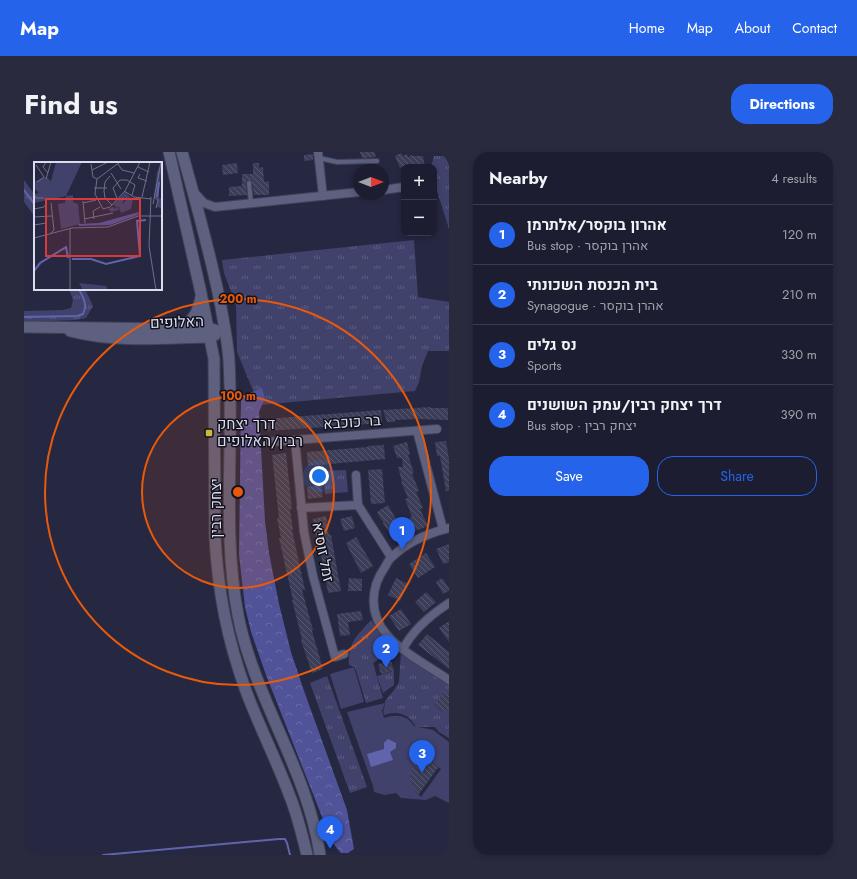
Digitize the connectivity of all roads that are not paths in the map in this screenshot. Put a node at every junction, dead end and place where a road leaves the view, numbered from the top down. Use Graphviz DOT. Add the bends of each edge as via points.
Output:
graph roads {
  1 [pos="169,152"];
  2 [pos="182,152"];
  3 [pos="318,155"];
  4 [pos="376,161"];
  5 [pos="249,183"];
  6 [pos="191,187"];
  7 [pos="401,187"];
  8 [pos="389,189"];
  9 [pos="353,193"];
  10 [pos="323,196"];
  11 [pos="251,203"];
  12 [pos="202,293"];
  13 [pos="24,327"];
  14 [pos="209,332"];
  15 [pos="226,332"];
  16 [pos="184,333"];
  17 [pos="214,359"];
  18 [pos="437,429"];
  19 [pos="416,431"];
  20 [pos="295,440"];
  21 [pos="269,442"];
  22 [pos="356,475"];
  23 [pos="358,505"];
  24 [pos="301,508"];
  25 [pos="446,528"];
  26 [pos="391,557"];
  27 [pos="449,603"];
  28 [pos="402,649"];
  29 [pos="344,654"];
  30 [pos="449,680"];
  31 [pos="306,855"];
  32 [pos="320,855"];
  1 -- 12 [label="main road, יצחק רבין"];
  2 -- 6 [label="main road, יצחק רבין"];
  3 -- 4 [label="lane" via="337,162"];
  3 -- 10 [label="street"];
  5 -- 11 [label="lane"];
  6 -- 11 [label="street" via="202,201 212,206"];
  6 -- 15 [label="main road, יצחק רבין" via="217,285"];
  7 -- 8 [label="street"];
  9 -- 10 [label="street"];
  10 -- 11 [label="street"];
  12 -- 14 [label="main road, יצחק רבין"];
  12 -- 16 [label="main road" via="199,310"];
  13 -- 16 [label="main road, האלופים" via="50,326 115,339"];
  14 -- 15 [label="main road, האלופים"];
  14 -- 16 [label="main road, האלופים"];
  14 -- 17 [label="main road, יצחק רבין"];
  15 -- 32 [label="main road, יצחק רבין" via="231,394 231,550 238,614 253,668 303,791 315,827"];
  16 -- 17 [label="main road" via="200,344"];
  17 -- 31 [label="main road, יצחק רבין" via="215,537 221,601 230,646 246,692 290,795"];
  18 -- 19 [label="street, בר כוכבא"];
  19 -- 20 [label="street, בר כוכבא"];
  19 -- 25 [label="street"];
  20 -- 21 [label="street, בר כוכבא"];
  20 -- 24 [label="street, זמל זוסיא"];
  22 -- 23 [label="street"];
  23 -- 24 [label="street"];
  23 -- 26 [label="street"];
  24 -- 29 [label="street, זמל זוסיא" via="313,576 335,657"];
  25 -- 26 [label="street" via="416,541"];
  26 -- 28 [label="street" via="376,581 374,607 382,627"];
  27 -- 28 [label="street" via="424,623"];
  28 -- 30 [label="street"];
}
